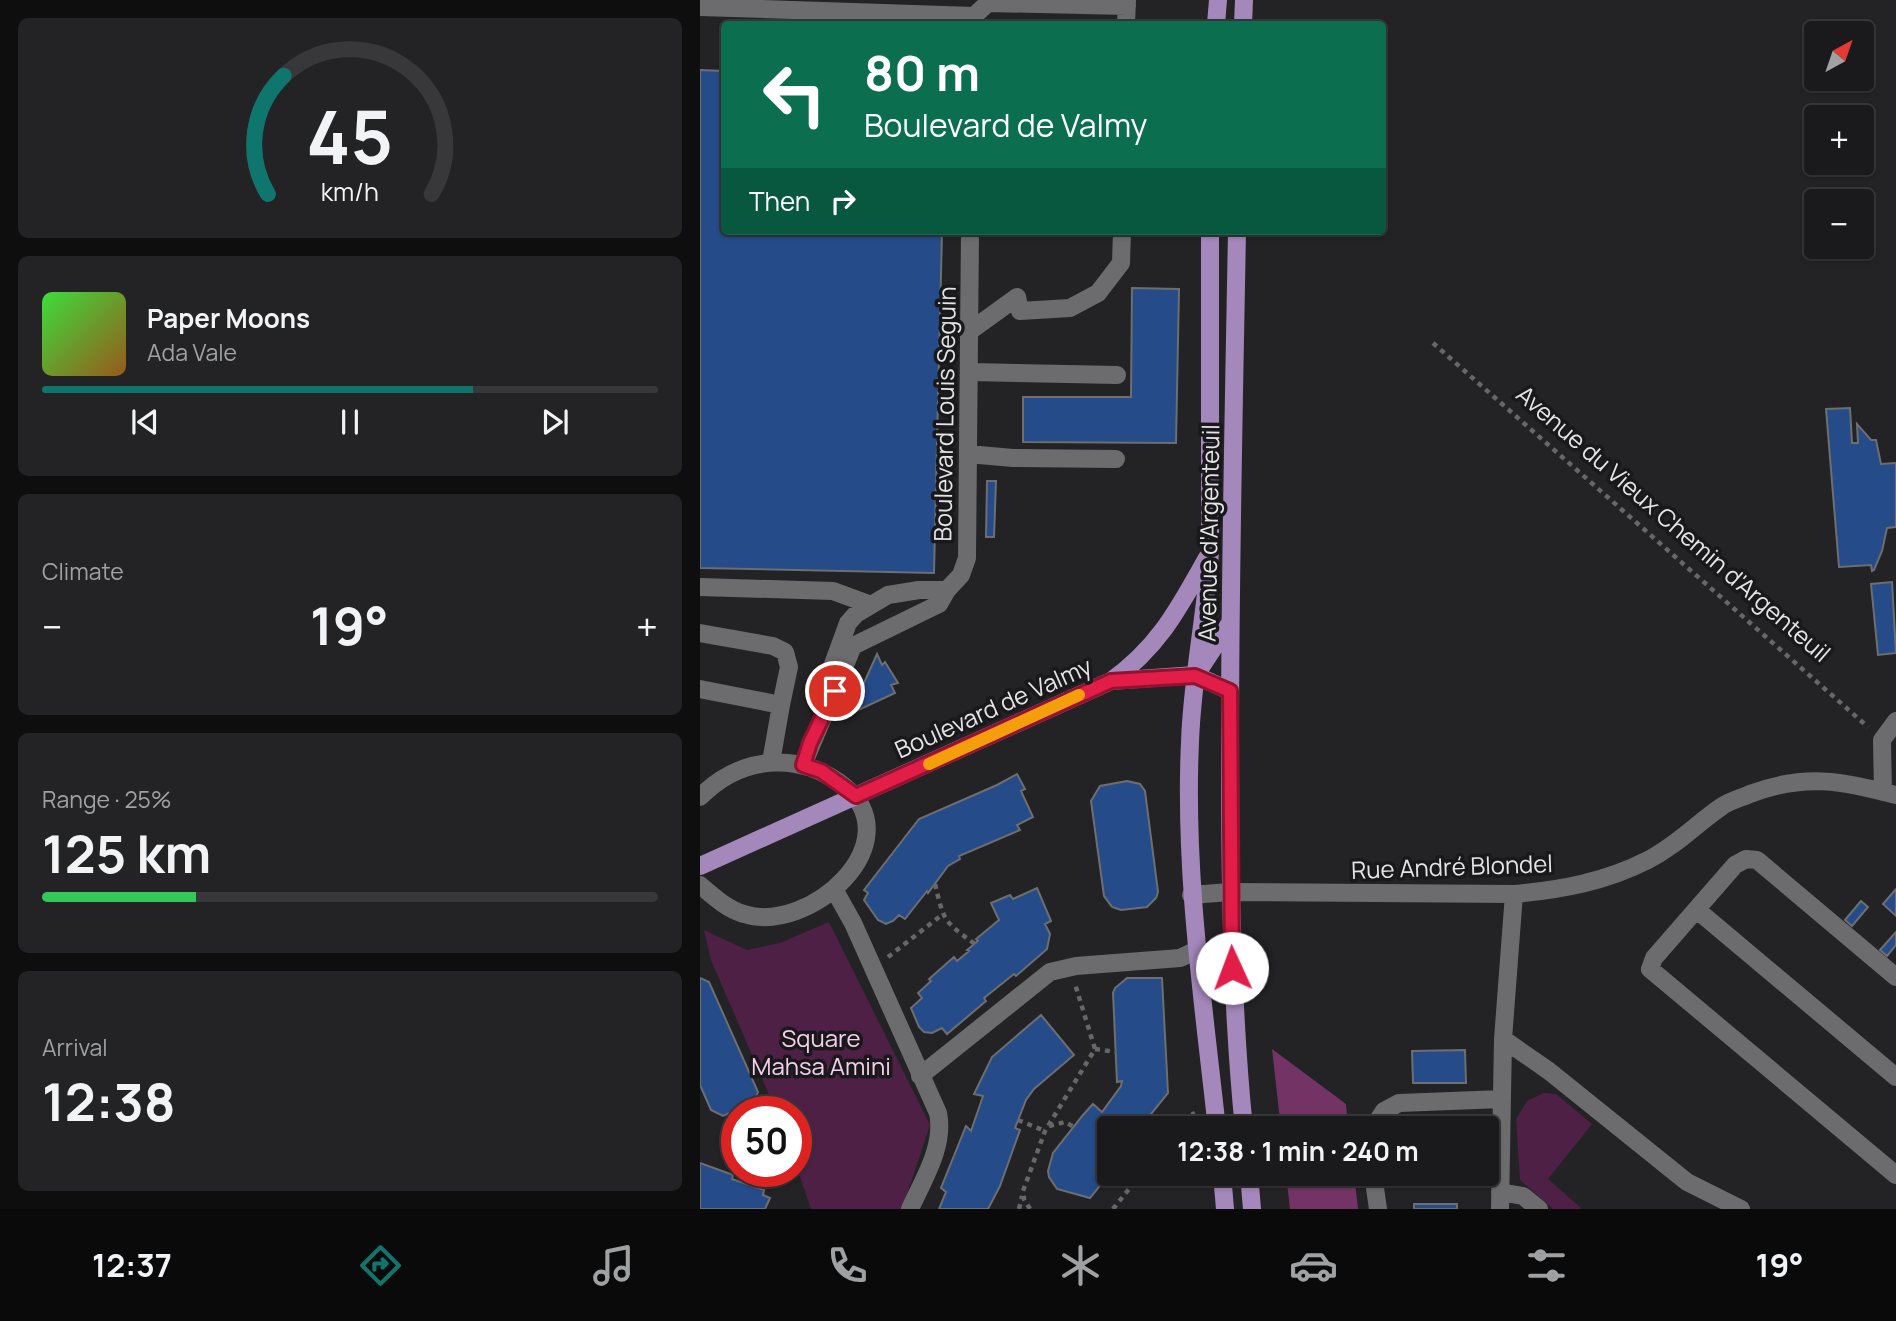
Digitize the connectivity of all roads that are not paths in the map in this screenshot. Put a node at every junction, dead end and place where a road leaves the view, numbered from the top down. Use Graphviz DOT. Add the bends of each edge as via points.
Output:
graph roads {
  1 [pos="1217,0"];
  2 [pos="1244,0"];
  3 [pos="700,7"];
  4 [pos="923,7"];
  5 [pos="1127,10"];
  6 [pos="974,20"];
  7 [pos="1216,21"];
  8 [pos="1243,21"];
  9 [pos="970,235"];
  10 [pos="1122,235"];
  11 [pos="1210,235"];
  12 [pos="1237,235"];
  13 [pos="970,331"];
  14 [pos="970,372"];
  15 [pos="1117,375"];
  16 [pos="968,454"];
  17 [pos="1116,459"];
  18 [pos="1210,551"];
  19 [pos="700,587"];
  20 [pos="947,590"];
  21 [pos="871,605"];
  22 [pos="1230,622"];
  23 [pos="700,633"];
  24 [pos="1195,676"];
  25 [pos="1111,681"];
  26 [pos="700,689"];
  27 [pos="1230,691"];
  28 [pos="781,705"];
  29 [pos="1896,721"];
  30 [pos="812,741"];
  31 [pos="771,762"];
  32 [pos="803,765"];
  33 [pos="704,787"];
  34 [pos="1890,793"];
  35 [pos="856,796"];
  36 [pos="700,866"];
  37 [pos="700,886"];
  38 [pos="835,891"];
  39 [pos="1230,892"];
  40 [pos="1514,894"];
  41 [pos="1191,895"];
  42 [pos="1697,910"];
  43 [pos="1197,950"];
  44 [pos="1894,972"];
  45 [pos="1503,1039"];
  46 [pos="920,1076"];
  47 [pos="1896,1077"];
  48 [pos="1502,1099"];
  49 [pos="1216,1116"];
  50 [pos="1243,1116"];
  51 [pos="1381,1116"];
  52 [pos="1896,1175"];
  53 [pos="1223,1186"];
  54 [pos="1250,1186"];
  55 [pos="1375,1186"];
  56 [pos="1500,1201"];
  57 [pos="910,1209"];
  58 [pos="1226,1209"];
  59 [pos="1252,1209"];
  60 [pos="1378,1209"];
  61 [pos="1539,1209"];
  62 [pos="1741,1209"];
  1 -- 7 [label="main road"];
  2 -- 8 [label="main road"];
  3 -- 4 [label="street"];
  4 -- 6 [label="street"];
  5 -- 6 [label="street" via="1075,3 988,3"];
  9 -- 13 [label="street, Boulevard Louis Seguin"];
  10 -- 13 [label="street" via="1121,263 1098,293 1070,308 1020,311 1017,297"];
  11 -- 18 [label="main road, Avenue d'Argenteuil"];
  12 -- 22 [label="main road, Avenue d'Argenteuil"];
  13 -- 14 [label="street, Boulevard Louis Seguin"];
  14 -- 15 [label="street"];
  14 -- 16 [label="street, Boulevard Louis Seguin"];
  16 -- 17 [label="street"];
  16 -- 20 [label="street, Boulevard Louis Seguin" via="967,558 961,575"];
  18 -- 24 [label="main road, Avenue d'Argenteuil"];
  18 -- 25 [label="main road" via="1167,628 1132,666"];
  19 -- 21 [label="street" via="833,591"];
  20 -- 21 [label="street, Boulevard Louis Seguin" via="888,595"];
  20 -- 30 [label="street, Boulevard Louis Seguin" via="939,604 853,646"];
  21 -- 30 [label="street, Boulevard Louis Seguin" via="848,624 816,711"];
  22 -- 24 [label="main road"];
  22 -- 27 [label="main road, Avenue d'Argenteuil"];
  23 -- 28 [label="street" via="785,652 789,667"];
  24 -- 25 [label="main road, Boulevard de Valmy"];
  24 -- 27 [label="main road, Boulevard de Valmy"];
  24 -- 41 [label="main road, Avenue d'Argenteuil" via="1190,742"];
  25 -- 35 [label="main road, Boulevard de Valmy"];
  26 -- 28 [label="street"];
  27 -- 39 [label="main road, Avenue d'Argenteuil"];
  28 -- 31 [label="street"];
  29 -- 34 [label="street" via="1882,740"];
  30 -- 32 [label="street, Boulevard Louis Seguin"];
  31 -- 32 [label="street"];
  31 -- 33 [label="street" via="747,767"];
  32 -- 35 [label="street" via="821,771"];
  34 -- 40 [label="street, Rue André Blondel" via="1822,779 1790,782 1722,805 1684,838 1616,874 1584,884"];
  35 -- 36 [label="main road, Boulevard de Valmy"];
  35 -- 38 [label="street" via="867,824 866,838 862,855"];
  37 -- 38 [label="street" via="731,909 757,917 779,917"];
  38 -- 46 [label="street"];
  39 -- 40 [label="street, Rue André Blondel"];
  39 -- 41 [label="street, Rue André Blondel"];
  39 -- 50 [label="main road, Avenue d'Argenteuil"];
  40 -- 45 [label="street"];
  41 -- 43 [label="main road, Avenue d'Argenteuil"];
  42 -- 44 [label="street" via="1735,865 1757,860"];
  42 -- 47 [label="street"];
  42 -- 52 [label="street" via="1654,958 1650,969"];
  43 -- 46 [label="street" via="1180,958 1050,972"];
  43 -- 49 [label="main road, Avenue d'Argenteuil"];
  45 -- 48 [label="street"];
  45 -- 62 [label="street" via="1686,1182"];
  46 -- 57 [label="street" via="938,1113 940,1135"];
  48 -- 51 [label="street" via="1399,1103"];
  48 -- 56 [label="street"];
  53 -- 58 [label="main road"];
  54 -- 59 [label="main road"];
  55 -- 60 [label="street"];
  56 -- 61 [label="street" via="1523,1196"];
}
